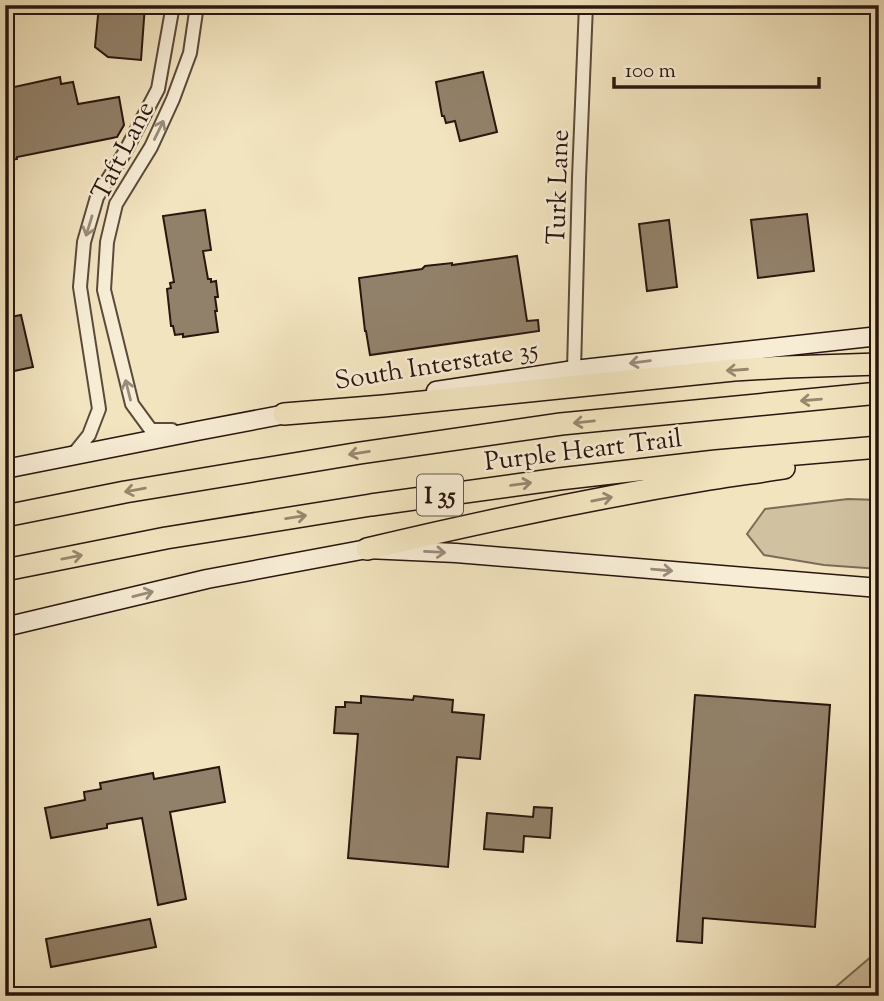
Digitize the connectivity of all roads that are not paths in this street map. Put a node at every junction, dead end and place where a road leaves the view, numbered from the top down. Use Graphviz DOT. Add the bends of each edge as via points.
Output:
graph roads {
  1 [pos="173,5"];
  2 [pos="197,5"];
  3 [pos="586,5"];
  4 [pos="879,336"];
  5 [pos="879,364"];
  6 [pos="575,370"];
  7 [pos="879,394"];
  8 [pos="284,414"];
  9 [pos="197,430"];
  10 [pos="879,449"];
  11 [pos="72,456"];
  12 [pos="5,469"];
  13 [pos="5,516"];
  14 [pos="367,549"];
  15 [pos="5,570"];
  16 [pos="879,588"];
  17 [pos="5,627"];
  1 -- 11 [label="street, Taft Lane, one-way" via="158,89 97,197 84,242 80,287 99,410 89,435"];
  9 -- 2 [label="street, Taft Lane, one-way" via="151,430 132,404 104,290 107,242 116,204 172,102 190,53"];
  3 -- 6 [label="street, Turk Lane"];
  4 -- 6 [label="main road, South Interstate 35, one-way"];
  5 -- 8 [label="highway, one-way" via="734,370"];
  6 -- 8 [label="main road, South Interstate 35"];
  7 -- 13 [label="highway, Purple Heart Trail / I 35, one-way" via="561,424 360,453"];
  8 -- 9 [label="main road, South Interstate 35"];
  9 -- 11 [label="main road, South Interstate 35"];
  14 -- 10 [label="highway, one-way" via="602,499"];
  15 -- 10 [label="highway, Purple Heart Trail / I 35, one-way" via="384,503 716,461"];
  11 -- 12 [label="main road, South Interstate 35"];
  14 -- 16 [label="main road, one-way"];
  17 -- 14 [label="main road, one-way" via="207,579"];
}
